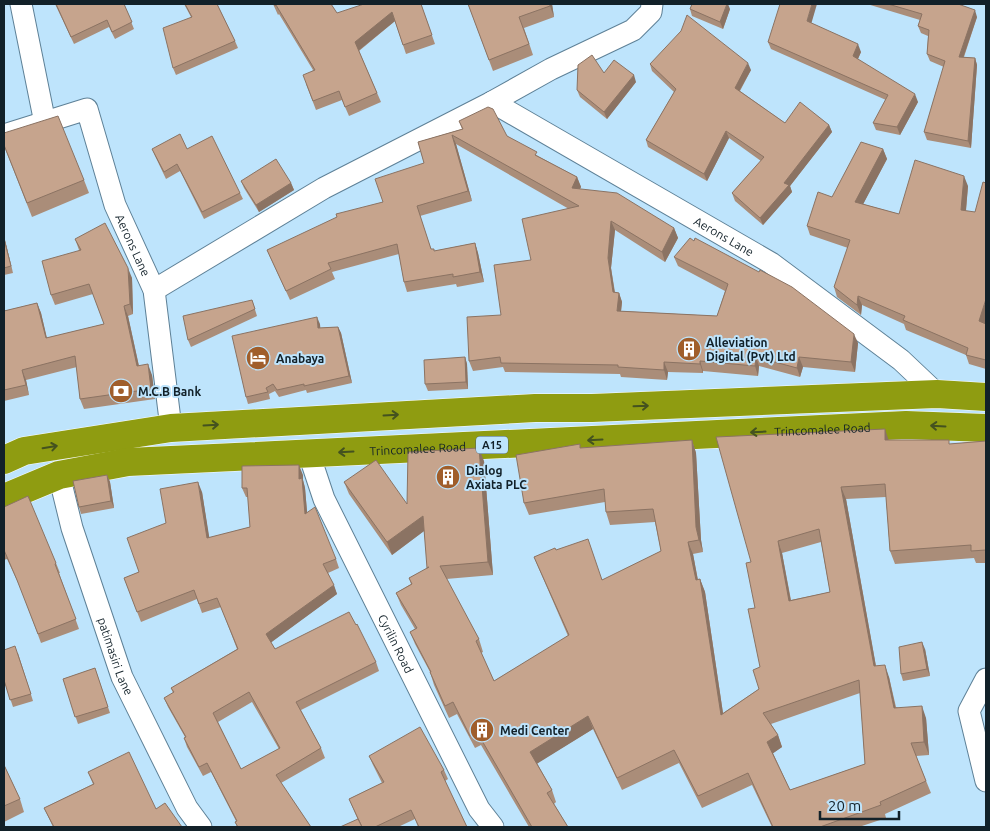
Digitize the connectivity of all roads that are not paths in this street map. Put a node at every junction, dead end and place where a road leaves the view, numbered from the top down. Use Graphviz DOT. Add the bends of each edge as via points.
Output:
graph roads {
  1 [pos="21,4"];
  2 [pos="652,4"];
  3 [pos="492,102"];
  4 [pos="45,122"];
  5 [pos="4,135"];
  6 [pos="154,290"];
  7 [pos="937,394"];
  8 [pos="986,397"];
  9 [pos="171,428"];
  10 [pos="986,428"];
  11 [pos="308,454"];
  12 [pos="4,460"];
  13 [pos="59,475"];
  14 [pos="4,498"];
  15 [pos="986,679"];
  16 [pos="986,781"];
  17 [pos="201,827"];
  18 [pos="493,827"];
  1 -- 4 [label="street"];
  2 -- 3 [label="street" via="652,12 633,30 551,69"];
  3 -- 6 [label="street" via="324,188"];
  3 -- 7 [label="street, Aerons Lane" via="771,263 901,360"];
  4 -- 5 [label="street, Aerons Lane"];
  4 -- 6 [label="street, Aerons Lane" via="87,109 115,206"];
  6 -- 9 [label="street, Aerons Lane"];
  7 -- 8 [label="highway"];
  9 -- 7 [label="highway, one-way" via="535,408"];
  12 -- 9 [label="highway, one-way" via="24,451"];
  10 -- 11 [label="highway, Trincomalee Road / A15, one-way" via="906,425"];
  11 -- 13 [label="highway, Trincomalee Road / A15" via="128,462"];
  11 -- 18 [label="street, Cyrilin Road" via="324,499 479,809"];
  13 -- 14 [label="highway, Trincomalee Road / A15"];
  13 -- 17 [label="street, patimasiri Lane" via="72,528 122,677 186,808"];
  15 -- 16 [label="street" via="969,711"];
}
